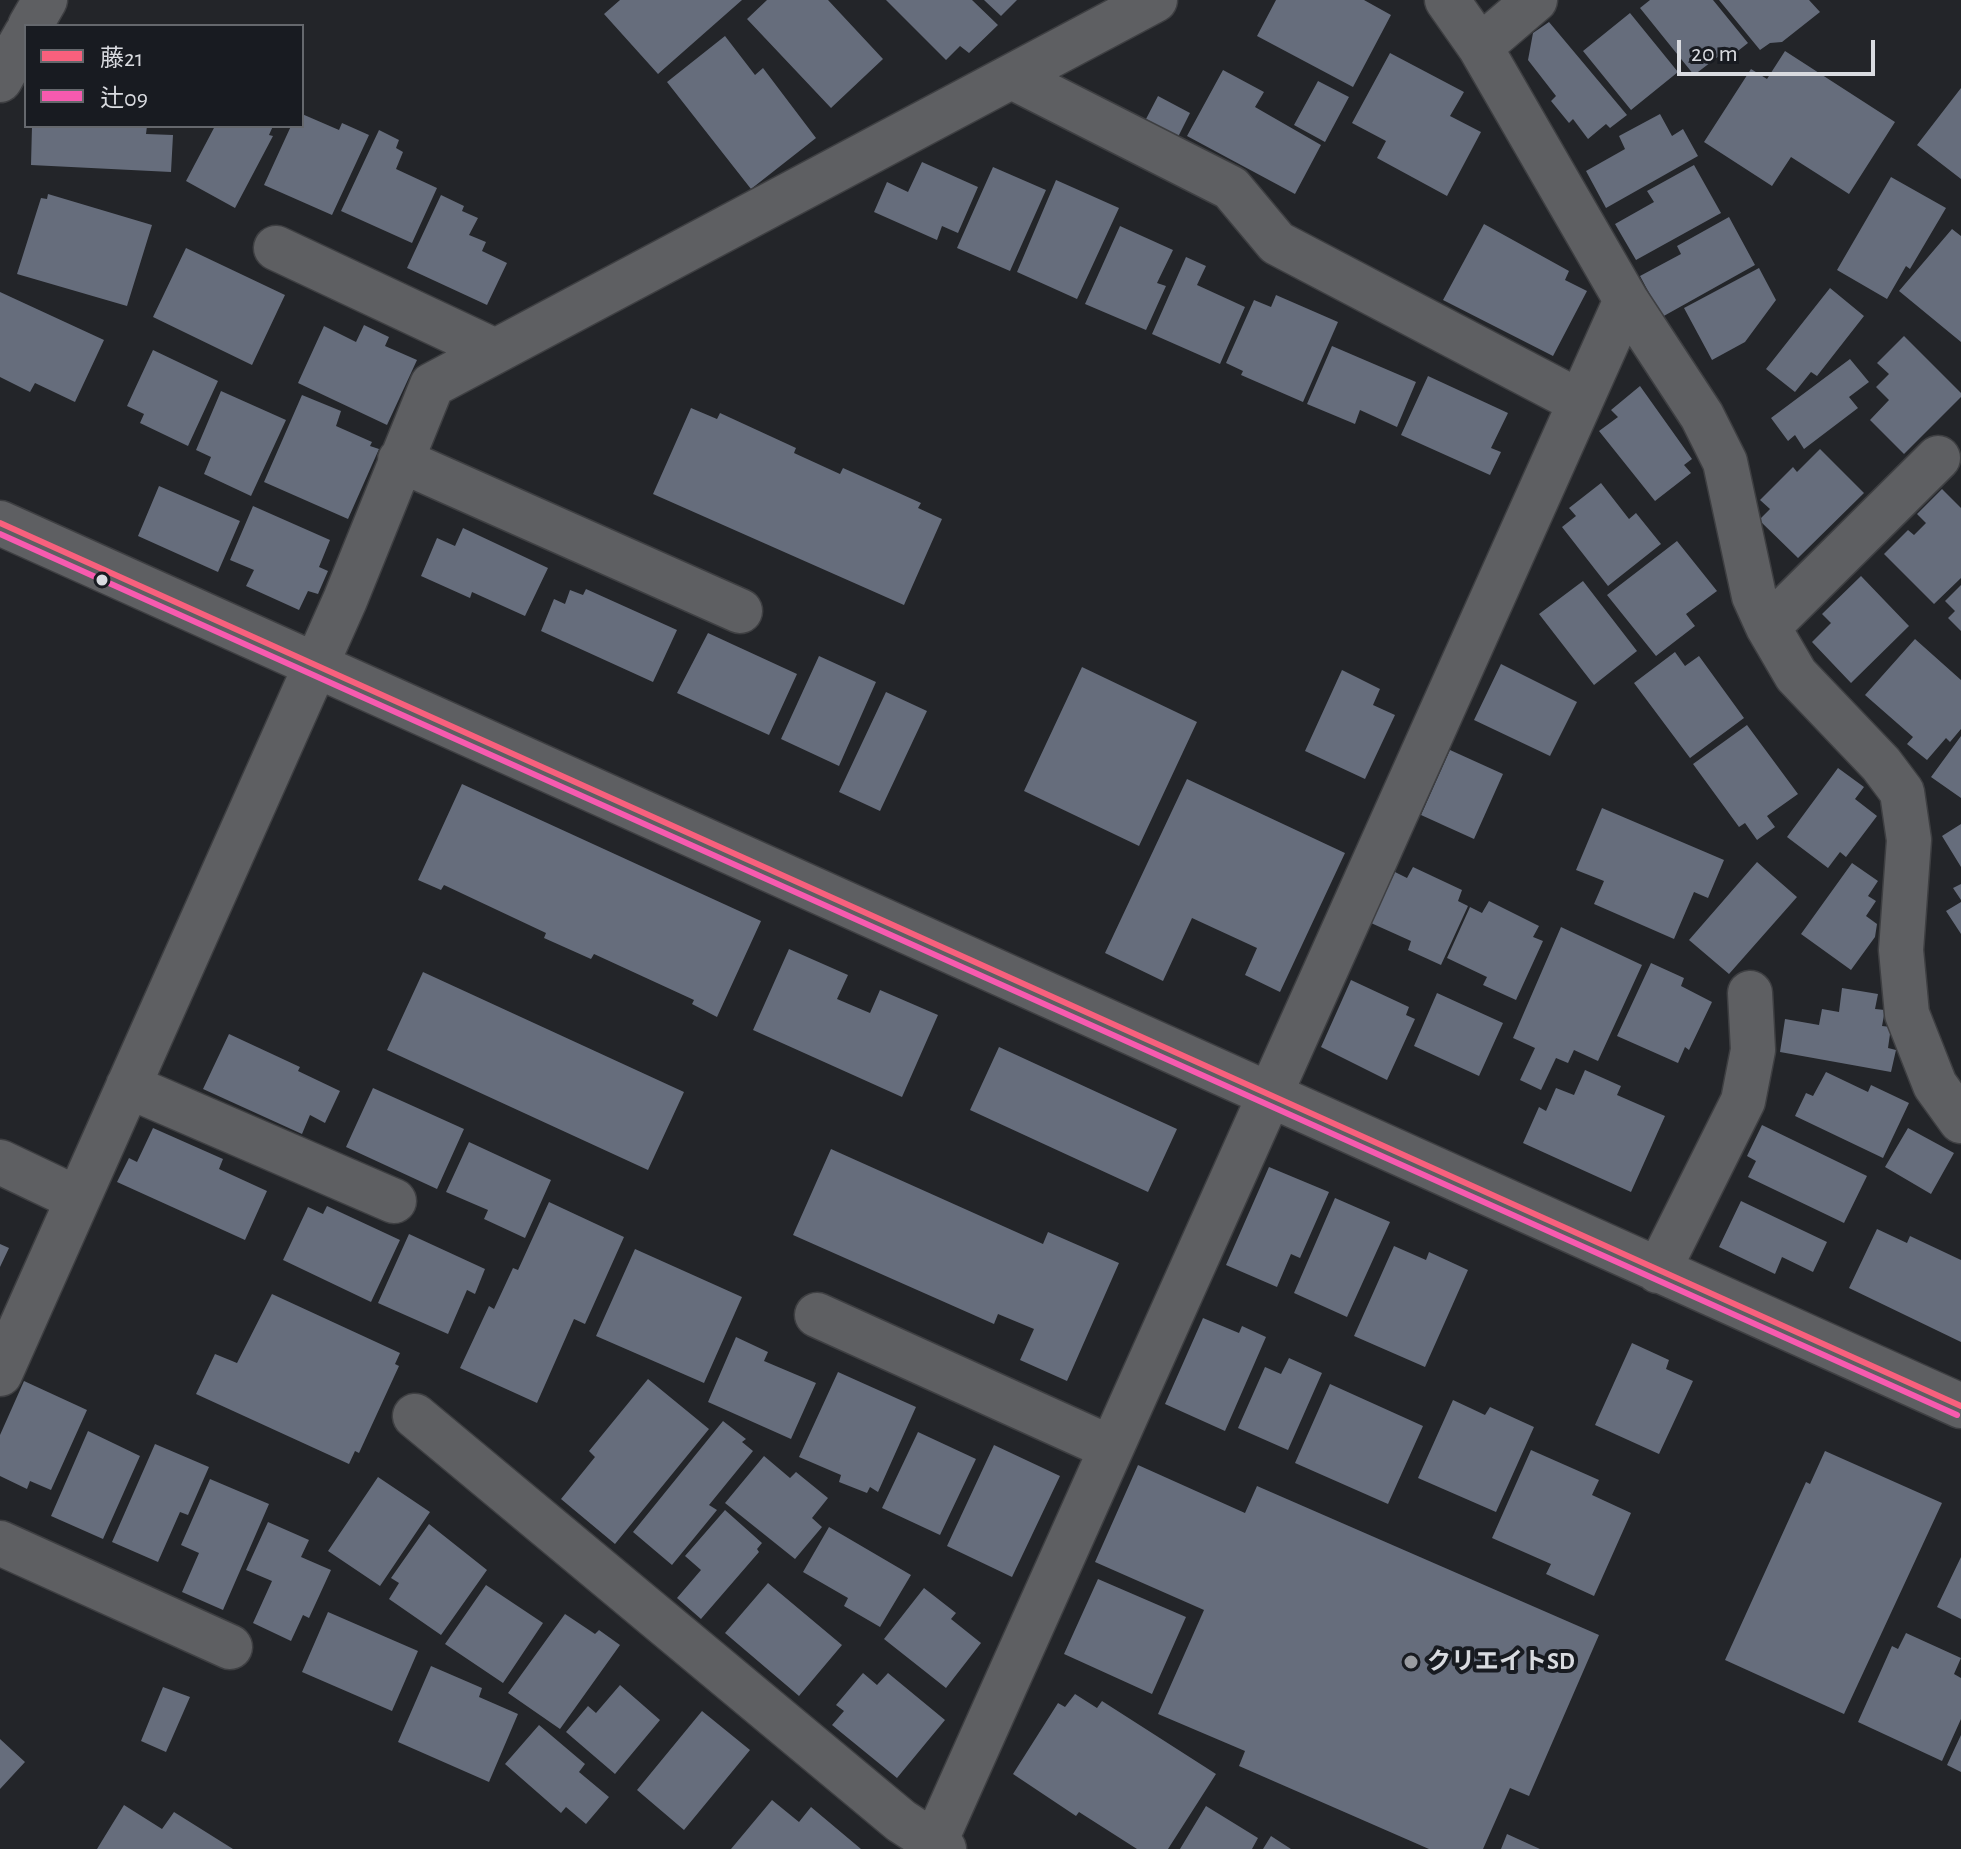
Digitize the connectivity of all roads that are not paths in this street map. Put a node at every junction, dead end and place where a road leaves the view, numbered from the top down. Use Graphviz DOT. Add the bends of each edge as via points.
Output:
graph roads {
  1 [pos="45,0"];
  2 [pos="1155,0"];
  3 [pos="1447,0"];
  4 [pos="1535,0"];
  5 [pos="31,24"];
  6 [pos="24,38"];
  7 [pos="1480,47"];
  8 [pos="1014,78"];
  9 [pos="0,80"];
  10 [pos="276,248"];
  11 [pos="1626,300"];
  12 [pos="495,351"];
  13 [pos="1580,402"];
  14 [pos="1938,458"];
  15 [pos="400,460"];
  16 [pos="0,523"];
  17 [pos="740,611"];
  18 [pos="1768,627"];
  19 [pos="316,666"];
  20 [pos="1750,993"];
  21 [pos="128,1086"];
  22 [pos="1268,1096"];
  23 [pos="1961,1121"];
  24 [pos="0,1162"];
  25 [pos="78,1199"];
  26 [pos="394,1201"];
  27 [pos="1658,1271"];
  28 [pos="817,1315"];
  29 [pos="0,1374"];
  30 [pos="1961,1406"];
  31 [pos="415,1416"];
  32 [pos="1111,1448"];
  33 [pos="0,1543"];
  34 [pos="230,1647"];
  35 [pos="939,1846"];
  1 -- 5 [label="street"];
  2 -- 8 [label="street"];
  3 -- 7 [label="street"];
  4 -- 7 [label="street"];
  6 -- 9 [label="street"];
  7 -- 11 [label="street"];
  8 -- 12 [label="street"];
  8 -- 13 [label="street" via="1231,188 1277,243"];
  10 -- 12 [label="street"];
  11 -- 13 [label="street"];
  11 -- 18 [label="street" via="1702,416 1725,462 1754,596"];
  12 -- 15 [label="street" via="432,385"];
  13 -- 22 [label="street"];
  14 -- 18 [label="street"];
  15 -- 17 [label="street"];
  15 -- 19 [label="street"];
  16 -- 19 [label="street"];
  18 -- 23 [label="street" via="1796,675 1902,792 1909,840 1901,950 1907,1014 1935,1085"];
  19 -- 21 [label="street"];
  19 -- 22 [label="street"];
  20 -- 27 [label="street" via="1753,1050 1743,1101"];
  21 -- 25 [label="street"];
  21 -- 26 [label="street"];
  22 -- 27 [label="street"];
  22 -- 32 [label="street"];
  24 -- 25 [label="street"];
  25 -- 29 [label="street"];
  27 -- 30 [label="street"];
  28 -- 32 [label="street"];
  31 -- 35 [label="street" via="901,1821"];
  32 -- 35 [label="street"];
  33 -- 34 [label="street"];
}
